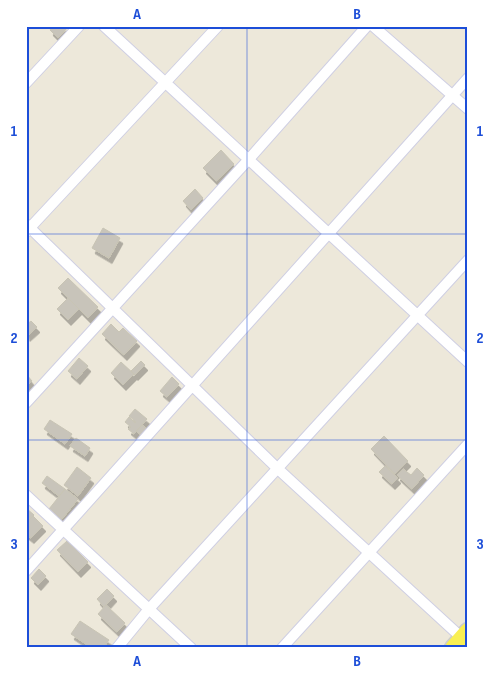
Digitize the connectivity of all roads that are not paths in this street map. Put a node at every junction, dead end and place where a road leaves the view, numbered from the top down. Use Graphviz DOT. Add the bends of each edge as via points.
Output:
graph roads {
  1 [pos="79,26"];
  2 [pos="104,26"];
  3 [pos="218,26"];
  4 [pos="367,26"];
  5 [pos="373,26"];
  6 [pos="468,78"];
  7 [pos="26,83"];
  8 [pos="166,83"];
  9 [pos="453,95"];
  10 [pos="468,109"];
  11 [pos="249,159"];
  12 [pos="27,228"];
  13 [pos="329,234"];
  14 [pos="468,260"];
  15 [pos="112,309"];
  16 [pos="419,315"];
  17 [pos="468,362"];
  18 [pos="193,385"];
  19 [pos="26,403"];
  20 [pos="468,444"];
  21 [pos="278,469"];
  22 [pos="26,495"];
  23 [pos="64,529"];
  24 [pos="370,553"];
  25 [pos="26,571"];
  26 [pos="150,609"];
  27 [pos="461,639"];
  28 [pos="117,648"];
  29 [pos="191,648"];
  30 [pos="282,648"];
  1 -- 7 [label="street"];
  2 -- 8 [label="street"];
  3 -- 8 [label="street"];
  4 -- 11 [label="street"];
  5 -- 9 [label="street"];
  6 -- 9 [label="street"];
  8 -- 11 [label="street"];
  8 -- 12 [label="street"];
  9 -- 10 [label="street"];
  9 -- 13 [label="street"];
  11 -- 13 [label="street"];
  11 -- 15 [label="street"];
  12 -- 15 [label="street"];
  13 -- 16 [label="street"];
  13 -- 18 [label="street"];
  14 -- 16 [label="street"];
  15 -- 18 [label="street"];
  15 -- 19 [label="street"];
  16 -- 17 [label="street"];
  16 -- 21 [label="street"];
  18 -- 21 [label="street"];
  18 -- 23 [label="street"];
  20 -- 24 [label="street"];
  21 -- 24 [label="street"];
  21 -- 26 [label="street"];
  22 -- 23 [label="street"];
  23 -- 25 [label="street"];
  23 -- 26 [label="street"];
  24 -- 27 [label="street"];
  24 -- 30 [label="street"];
  26 -- 28 [label="street"];
  26 -- 29 [label="street"];
}
